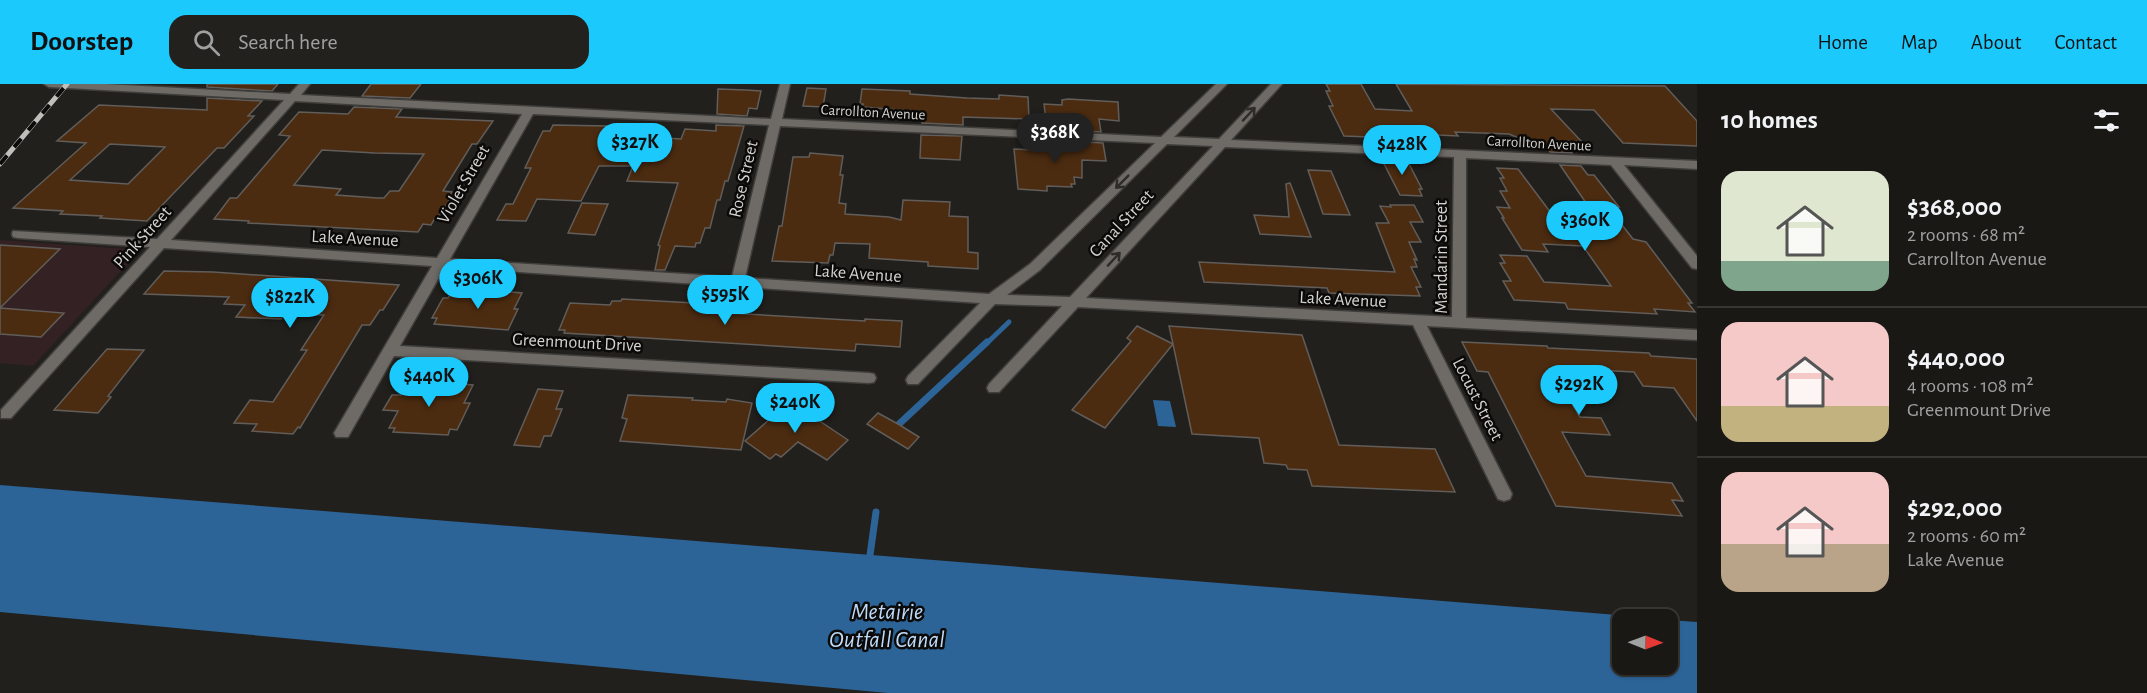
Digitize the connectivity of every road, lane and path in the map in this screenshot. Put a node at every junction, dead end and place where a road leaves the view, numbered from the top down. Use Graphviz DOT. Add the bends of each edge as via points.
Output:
graph roads {
  1 [pos="49,84"];
  2 [pos="305,84"];
  3 [pos="785,84"];
  4 [pos="1222,84"];
  5 [pos="1277,84"];
  6 [pos="88,85"];
  7 [pos="292,99"];
  8 [pos="529,111"];
  9 [pos="776,122"];
  10 [pos="1163,141"];
  11 [pos="1221,143"];
  12 [pos="1460,154"];
  13 [pos="1615,162"];
  14 [pos="1697,165"];
  15 [pos="18,234"];
  16 [pos="159,244"];
  17 [pos="441,261"];
  18 [pos="1697,265"];
  19 [pos="737,283"];
  20 [pos="992,300"];
  21 [pos="1074,302"];
  22 [pos="1418,321"];
  23 [pos="1459,323"];
  24 [pos="1697,335"];
  25 [pos="391,351"];
  26 [pos="869,378"];
  27 [pos="913,380"];
  28 [pos="994,388"];
  29 [pos="6,414"];
  30 [pos="342,433"];
  31 [pos="1504,494"];
  1 -- 6 [label="street, Carrollton Avenue"];
  2 -- 7 [label="street, Pink Street"];
  3 -- 9 [label="street, Rose Street"];
  4 -- 10 [label="street, Canal Street"];
  11 -- 5 [label="street, Canal Street, one-way"];
  6 -- 7 [label="street, Carrollton Avenue"];
  7 -- 8 [label="street, Carrollton Avenue"];
  7 -- 16 [label="street, Pink Street"];
  8 -- 9 [label="street, Carrollton Avenue"];
  8 -- 17 [label="street, Violet Street"];
  9 -- 10 [label="street, Carrollton Avenue"];
  9 -- 19 [label="street, Rose Street"];
  10 -- 11 [label="street, Carrollton Avenue"];
  10 -- 20 [label="street, Canal Street, one-way" via="1035,267"];
  11 -- 12 [label="street, Carrollton Avenue"];
  21 -- 11 [label="street, Canal Street, one-way"];
  12 -- 13 [label="street, Carrollton Avenue"];
  12 -- 23 [label="street, Mandarin Street"];
  13 -- 14 [label="street, Carrollton Avenue"];
  13 -- 18 [label="street"];
  15 -- 16 [label="street, Lake Avenue"];
  16 -- 17 [label="street, Lake Avenue"];
  16 -- 29 [label="street, Pink Street"];
  17 -- 19 [label="street, Lake Avenue"];
  17 -- 25 [label="street, Violet Street"];
  19 -- 20 [label="street, Lake Avenue"];
  20 -- 21 [label="street, Lake Avenue"];
  20 -- 27 [label="street, Canal Street"];
  21 -- 22 [label="street, Lake Avenue"];
  21 -- 28 [label="street, Canal Street"];
  22 -- 23 [label="street, Lake Avenue"];
  22 -- 31 [label="street, Locust Street"];
  23 -- 24 [label="street, Lake Avenue"];
  25 -- 26 [label="street, Greenmount Drive"];
  25 -- 30 [label="street, Violet Street"];
}
